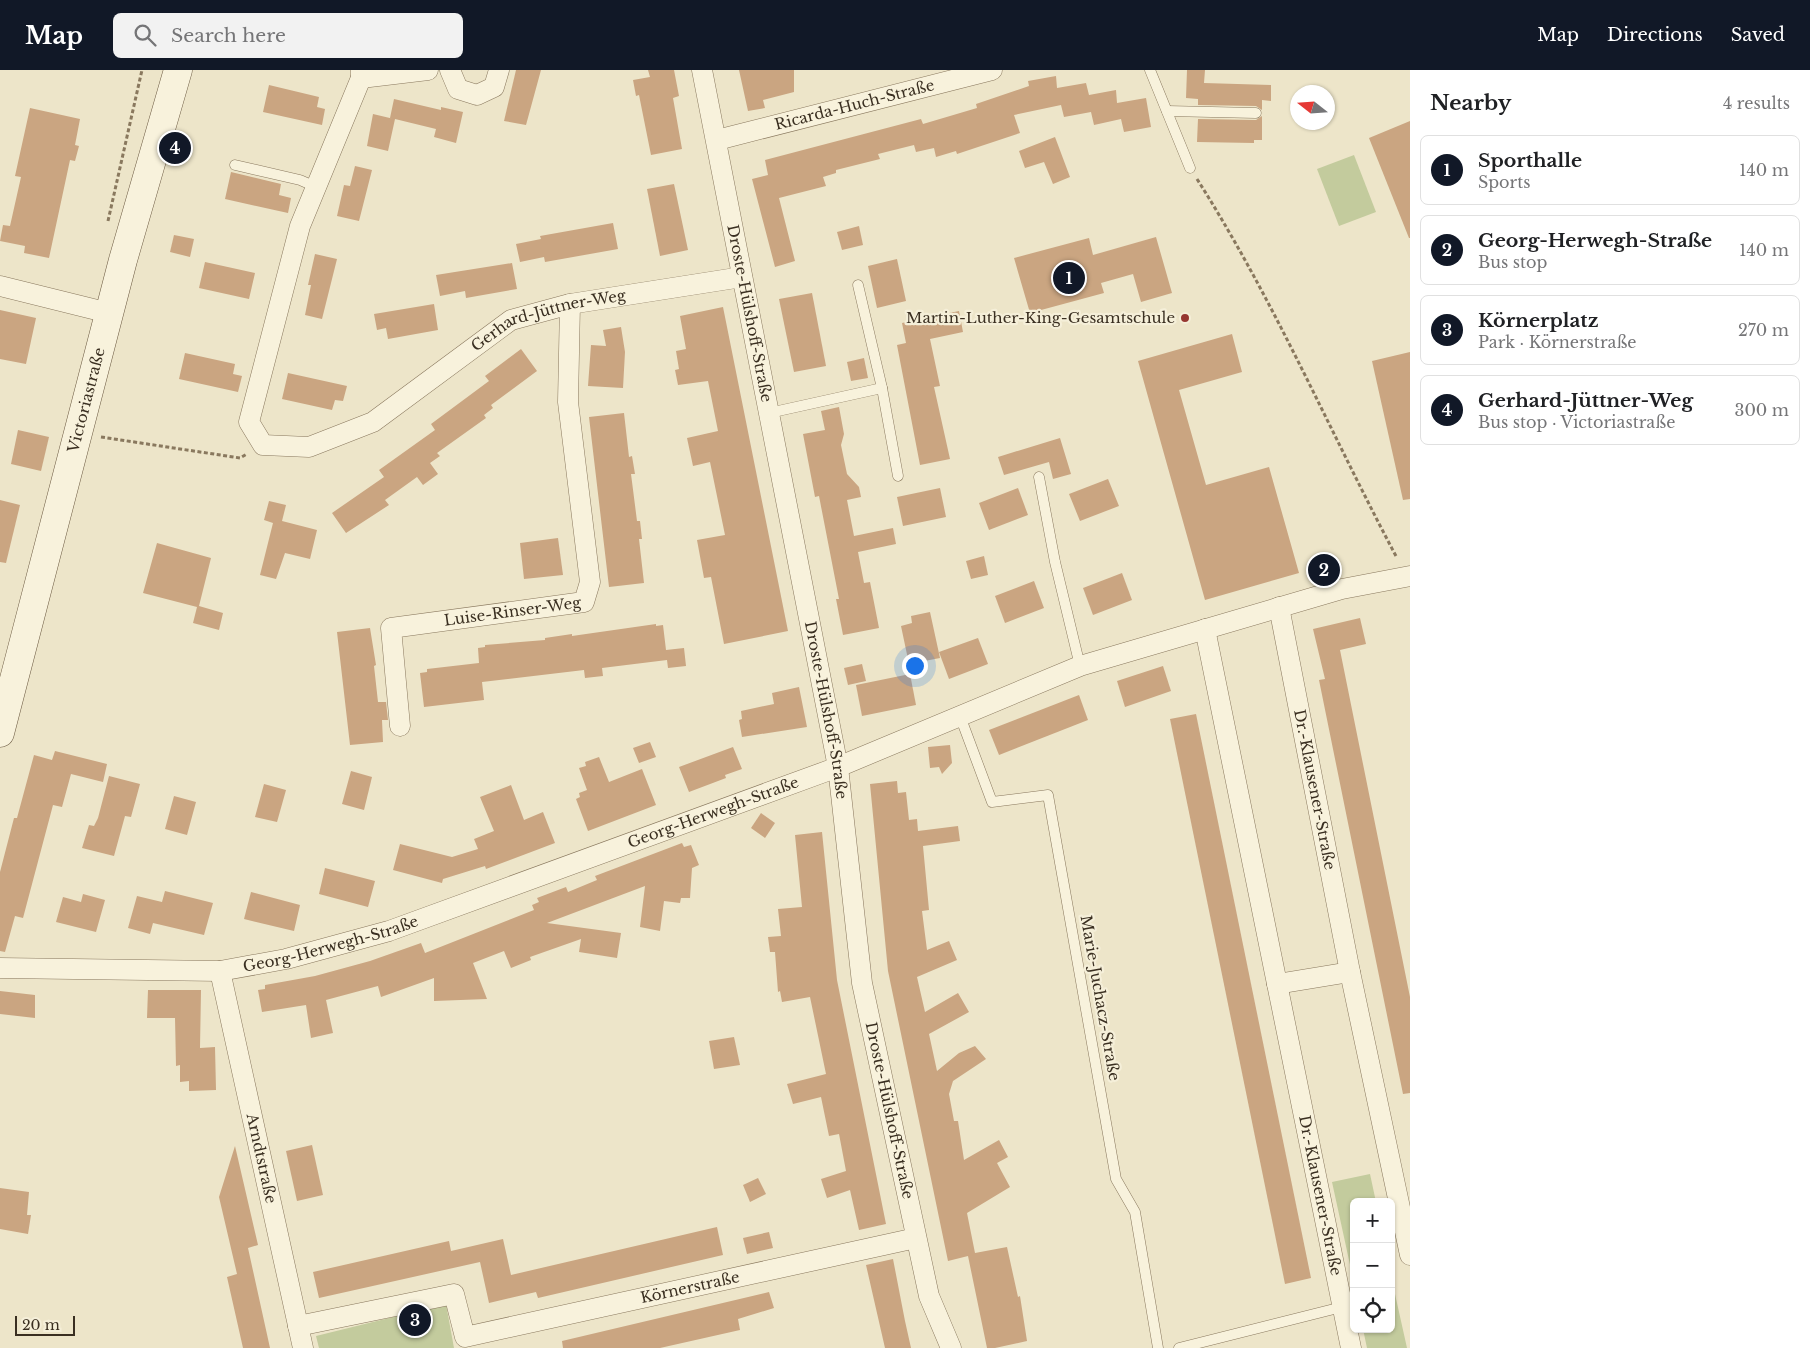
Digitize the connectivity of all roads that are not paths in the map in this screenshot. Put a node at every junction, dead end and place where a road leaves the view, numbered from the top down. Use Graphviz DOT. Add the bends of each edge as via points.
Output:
graph roads {
  1 [pos="178,70"];
  2 [pos="428,70"];
  3 [pos="450,70"];
  4 [pos="499,70"];
  5 [pos="702,70"];
  6 [pos="992,70"];
  7 [pos="1150,70"];
  8 [pos="361,74"];
  9 [pos="1167,111"];
  10 [pos="1256,113"];
  11 [pos="717,140"];
  12 [pos="235,165"];
  13 [pos="1190,168"];
  14 [pos="316,187"];
  15 [pos="742,277"];
  16 [pos="858,285"];
  17 [pos="0,286"];
  18 [pos="570,304"];
  19 [pos="109,313"];
  20 [pos="882,388"];
  21 [pos="769,413"];
  22 [pos="898,476"];
  23 [pos="1039,477"];
  24 [pos="1408,576"];
  25 [pos="1278,607"];
  26 [pos="1206,630"];
  27 [pos="1080,666"];
  28 [pos="960,716"];
  29 [pos="400,726"];
  30 [pos="0,733"];
  31 [pos="838,766"];
  32 [pos="0,968"];
  33 [pos="220,970"];
  34 [pos="1350,972"];
  35 [pos="1277,984"];
  36 [pos="916,1238"];
  37 [pos="1410,1255"];
  38 [pos="1342,1307"];
  39 [pos="298,1326"];
  40 [pos="466,1342"];
  41 [pos="303,1348"];
  42 [pos="951,1348"];
  43 [pos="1158,1348"];
  44 [pos="1179,1348"];
  45 [pos="1351,1348"];
  1 -- 19 [label="main road, Victoriastraße"];
  2 -- 8 [label="street"];
  3 -- 4 [label="street" via="458,89 477,95 494,86"];
  5 -- 11 [label="street, Droste-Hülshoff-Straße"];
  6 -- 11 [label="street, Ricarda-Huch-Straße"];
  7 -- 9 [label="lane"];
  8 -- 14 [label="street"];
  9 -- 10 [label="lane"];
  9 -- 13 [label="lane"];
  11 -- 15 [label="street, Droste-Hülshoff-Straße"];
  12 -- 14 [label="lane" via="300,180"];
  14 -- 18 [label="street, Gerhard-Jüttner-Weg" via="300,226 249,422 263,445 309,448 373,422 511,320"];
  15 -- 18 [label="street, Gerhard-Jüttner-Weg"];
  15 -- 21 [label="street, Droste-Hülshoff-Straße"];
  16 -- 20 [label="lane"];
  17 -- 19 [label="street"];
  18 -- 29 [label="street, Luise-Rinser-Weg" via="568,402 590,582 584,602 391,628"];
  19 -- 30 [label="main road, Victoriastraße"];
  20 -- 21 [label="lane"];
  20 -- 22 [label="lane"];
  21 -- 31 [label="street, Droste-Hülshoff-Straße"];
  23 -- 27 [label="lane" via="1054,562"];
  24 -- 25 [label="street, Georg-Herwegh-Straße" via="1342,588"];
  25 -- 26 [label="street, Georg-Herwegh-Straße"];
  25 -- 34 [label="street, Dr.-Klausener-Straße"];
  26 -- 27 [label="street, Georg-Herwegh-Straße"];
  26 -- 35 [label="street, Dr.-Klausener-Straße"];
  27 -- 28 [label="street, Georg-Herwegh-Straße"];
  28 -- 31 [label="street, Georg-Herwegh-Straße"];
  28 -- 43 [label="lane, Marie-Juchacz-Straße" via="992,802 1048,795 1116,1179 1135,1212"];
  31 -- 33 [label="street, Georg-Herwegh-Straße" via="389,931 286,959"];
  31 -- 36 [label="street, Droste-Hülshoff-Straße" via="862,983"];
  32 -- 33 [label="street, Georg-Herwegh-Straße"];
  33 -- 39 [label="street, Arndtstraße"];
  34 -- 35 [label="street"];
  34 -- 37 [label="street, Dr.-Klausener-Straße"];
  35 -- 38 [label="street, Dr.-Klausener-Straße"];
  36 -- 40 [label="street, Körnerstraße"];
  36 -- 42 [label="street, Droste-Hülshoff-Straße" via="929,1296"];
  38 -- 44 [label="lane"];
  38 -- 45 [label="street, Dr.-Klausener-Straße"];
  39 -- 40 [label="street, Körnerstraße" via="454,1294"];
  39 -- 41 [label="street, Arndtstraße"];
}
